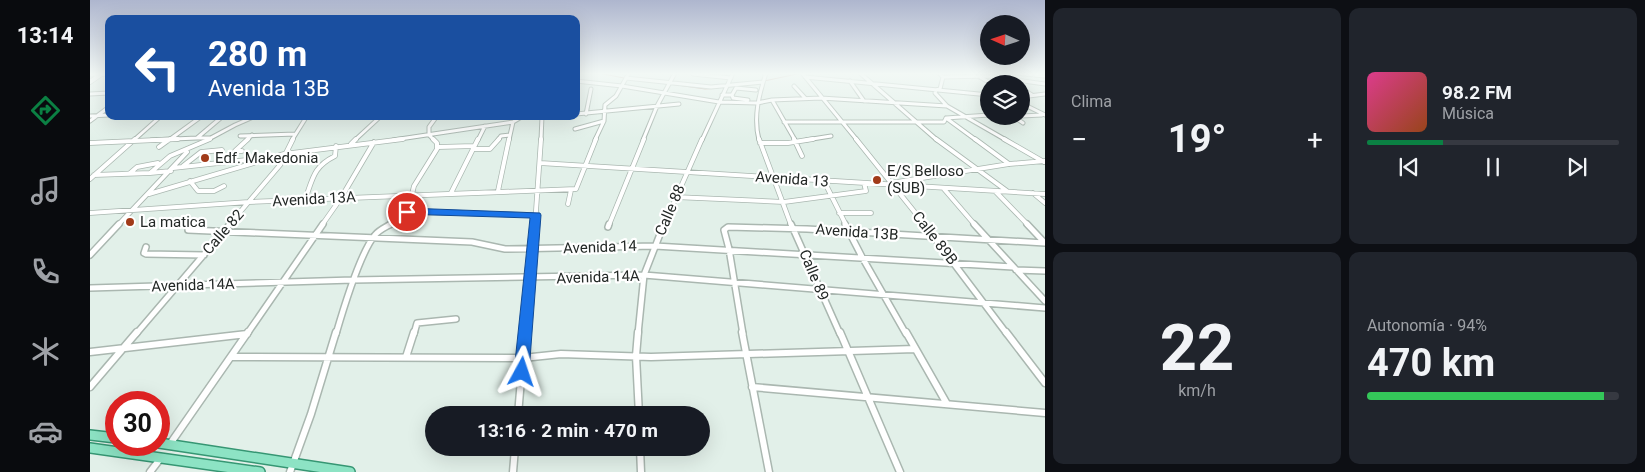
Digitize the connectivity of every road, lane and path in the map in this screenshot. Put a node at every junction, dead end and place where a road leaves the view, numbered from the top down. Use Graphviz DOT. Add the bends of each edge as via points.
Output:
graph roads {
  1 [pos="590,95"];
  2 [pos="616,95"];
  3 [pos="663,95"];
  4 [pos="676,95"];
  5 [pos="722,95"];
  6 [pos="732,95"];
  7 [pos="758,95"];
  8 [pos="802,95"];
  9 [pos="820,95"];
  10 [pos="861,95"];
  11 [pos="886,95"];
  12 [pos="937,95"];
  13 [pos="804,98"];
  14 [pos="822,98"];
  15 [pos="772,100"];
  16 [pos="864,100"];
  17 [pos="719,102"];
  18 [pos="755,102"];
  19 [pos="894,102"];
  20 [pos="679,104"];
  21 [pos="657,106"];
  22 [pos="947,106"];
  23 [pos="1030,108"];
  24 [pos="105,110"];
  25 [pos="605,112"];
  26 [pos="580,114"];
  27 [pos="586,114"];
  28 [pos="105,115"];
  29 [pos="980,115"];
  30 [pos="1045,115"];
  31 [pos="90,116"];
  32 [pos="97,116"];
  33 [pos="964,116"];
  34 [pos="1030,116"];
  35 [pos="156,120"];
  36 [pos="196,120"];
  37 [pos="218,120"];
  38 [pos="245,120"];
  39 [pos="304,120"];
  40 [pos="377,120"];
  41 [pos="435,120"];
  42 [pos="517,120"];
  43 [pos="542,120"];
  44 [pos="945,120"];
  45 [pos="90,121"];
  46 [pos="604,121"];
  47 [pos="514,122"];
  48 [pos="784,122"];
  49 [pos="841,122"];
  50 [pos="916,122"];
  51 [pos="485,126"];
  52 [pos="575,129"];
  53 [pos="295,134"];
  54 [pos="252,135"];
  55 [pos="429,135"];
  56 [pos="510,135"];
  57 [pos="240,136"];
  58 [pos="831,136"];
  59 [pos="197,138"];
  60 [pos="211,138"];
  61 [pos="170,139"];
  62 [pos="134,140"];
  63 [pos="796,141"];
  64 [pos="374,142"];
  65 [pos="760,142"];
  66 [pos="90,143"];
  67 [pos="351,144"];
  68 [pos="336,146"];
  69 [pos="159,147"];
  70 [pos="438,147"];
  71 [pos="474,148"];
  72 [pos="222,150"];
  73 [pos="242,151"];
  74 [pos="187,152"];
  75 [pos="284,154"];
  76 [pos="272,156"];
  77 [pos="802,156"];
  78 [pos="1044,162"];
  79 [pos="158,163"];
  80 [pos="540,163"];
  81 [pos="1009,164"];
  82 [pos="584,165"];
  83 [pos="182,167"];
  84 [pos="632,169"];
  85 [pos="978,169"];
  86 [pos="172,170"];
  87 [pos="687,172"];
  88 [pos="130,173"];
  89 [pos="150,173"];
  90 [pos="92,175"];
  91 [pos="773,177"];
  92 [pos="90,179"];
  93 [pos="190,181"];
  94 [pos="824,181"];
  95 [pos="864,183"];
  96 [pos="893,183"];
  97 [pos="224,186"];
  98 [pos="944,189"];
  99 [pos="571,190"];
  100 [pos="498,191"];
  101 [pos="538,191"];
  102 [pos="996,191"];
  103 [pos="1008,192"];
  104 [pos="450,193"];
  105 [pos="1033,193"];
  106 [pos="149,194"];
  107 [pos="1045,194"];
  108 [pos="411,195"];
  109 [pos="830,196"];
  110 [pos="675,197"];
  111 [pos="341,198"];
  112 [pos="305,200"];
  113 [pos="249,202"];
  114 [pos="784,202"];
  115 [pos="1045,203"];
  116 [pos="568,204"];
  117 [pos="133,211"];
  118 [pos="407,212"];
  119 [pos="839,212"];
  120 [pos="871,213"];
  121 [pos="90,214"];
  122 [pos="536,215"];
  123 [pos="608,227"];
  124 [pos="792,227"];
  125 [pos="188,230"];
  126 [pos="224,231"];
  127 [pos="848,231"];
  128 [pos="315,234"];
  129 [pos="372,238"];
  130 [pos="934,238"];
  131 [pos="988,240"];
  132 [pos="1045,243"];
  133 [pos="655,246"];
  134 [pos="146,247"];
  135 [pos="729,249"];
  136 [pos="532,250"];
  137 [pos="806,254"];
  138 [pos="90,255"];
  139 [pos="204,255"];
  140 [pos="862,257"];
  141 [pos="955,263"];
  142 [pos="1015,268"];
  143 [pos="1045,271"];
  144 [pos="644,275"];
  145 [pos="530,278"];
  146 [pos="353,280"];
  147 [pos="284,282"];
  148 [pos="734,282"];
  149 [pos="177,285"];
  150 [pos="90,288"];
  151 [pos="820,289"];
  152 [pos="883,294"];
  153 [pos="985,302"];
  154 [pos="1045,302"];
  155 [pos="1045,308"];
  156 [pos="456,319"];
  157 [pos="247,334"];
  158 [pos="915,349"];
  159 [pos="121,350"];
  160 [pos="90,352"];
  161 [pos="848,353"];
  162 [pos="746,355"];
  163 [pos="328,356"];
  164 [pos="636,356"];
  165 [pos="231,357"];
  166 [pos="406,357"];
  167 [pos="523,358"];
  168 [pos="1045,383"];
  169 [pos="90,387"];
  170 [pos="752,387"];
  171 [pos="868,398"];
  172 [pos="947,404"];
  173 [pos="519,406"];
  174 [pos="639,406"];
  175 [pos="1045,413"];
  176 [pos="90,435"];
  177 [pos="170,436"];
  178 [pos="105,437"];
  179 [pos="170,445"];
  180 [pos="90,448"];
  181 [pos="514,456"];
  182 [pos="640,456"];
  183 [pos="160,458"];
  184 [pos="292,467"];
  185 [pos="150,472"];
  186 [pos="260,472"];
  187 [pos="350,472"];
  188 [pos="513,472"];
  189 [pos="641,472"];
  190 [pos="769,472"];
  191 [pos="900,472"];
  1 -- 27 [label="street"];
  2 -- 25 [label="street" via="605,105"];
  3 -- 21 [label="street"];
  4 -- 17 [label="street"];
  5 -- 17 [label="street, Calle 88"];
  6 -- 18 [label="street"];
  7 -- 18 [label="street, Calle 89"];
  8 -- 13 [label="street"];
  9 -- 14 [label="street, Calle 89B"];
  10 -- 16 [label="street"];
  11 -- 19 [label="street"];
  12 -- 22 [label="street"];
  13 -- 14 [label="street"];
  13 -- 15 [label="street"];
  14 -- 16 [label="street"];
  14 -- 49 [label="street, Calle 89B"];
  15 -- 18 [label="street"];
  15 -- 48 [label="street"];
  16 -- 19 [label="street"];
  17 -- 18 [label="street"];
  17 -- 87 [label="street, Calle 88"];
  18 -- 65 [label="street, Calle 89" via="756,132"];
  19 -- 22 [label="street"];
  19 -- 50 [label="street"];
  20 -- 21 [label="street"];
  21 -- 25 [label="street"];
  21 -- 84 [label="street"];
  22 -- 33 [label="street"];
  23 -- 30 [label="street"];
  24 -- 32 [label="street"];
  25 -- 27 [label="street"];
  25 -- 46 [label="street"];
  26 -- 27 [label="street"];
  28 -- 32 [label="street"];
  29 -- 33 [label="street"];
  30 -- 34 [label="street"];
  31 -- 32 [label="street"];
  32 -- 45 [label="street"];
  33 -- 44 [label="street"];
  33 -- 78 [label="street"];
  35 -- 62 [label="street"];
  36 -- 61 [label="street"];
  37 -- 59 [label="street"];
  38 -- 60 [label="street"];
  39 -- 53 [label="street, Calle 82"];
  40 -- 67 [label="street"];
  41 -- 55 [label="street" via="429,127"];
  42 -- 47 [label="street"];
  43 -- 80 [label="street"];
  44 -- 50 [label="street"];
  44 -- 81 [label="street"];
  46 -- 52 [label="street"];
  46 -- 82 [label="street"];
  47 -- 51 [label="street"];
  47 -- 56 [label="street"];
  48 -- 49 [label="street"];
  48 -- 63 [label="street"];
  49 -- 50 [label="street"];
  49 -- 96 [label="street, Calle 89B"];
  50 -- 85 [label="street" via="950,151"];
  51 -- 55 [label="street"];
  51 -- 71 [label="street"];
  53 -- 54 [label="street"];
  53 -- 75 [label="street, Calle 82"];
  54 -- 57 [label="street"];
  54 -- 73 [label="street" via="236,151"];
  55 -- 64 [label="street"];
  55 -- 70 [label="street"];
  56 -- 71 [label="street" via="501,136 490,149"];
  56 -- 100 [label="street"];
  58 -- 63 [label="street"];
  59 -- 60 [label="street"];
  59 -- 61 [label="street"];
  60 -- 79 [label="street"];
  61 -- 62 [label="street"];
  61 -- 69 [label="street"];
  62 -- 66 [label="street"];
  62 -- 90 [label="street"];
  63 -- 65 [label="street"];
  63 -- 77 [label="street"];
  64 -- 67 [label="street"];
  64 -- 111 [label="street"];
  65 -- 91 [label="street, Calle 89"];
  67 -- 68 [label="street"];
  68 -- 75 [label="street"];
  68 -- 112 [label="street" via="335,156 317,168"];
  70 -- 71 [label="street"];
  70 -- 108 [label="street"];
  71 -- 104 [label="street"];
  72 -- 83 [label="street" via="201,152"];
  74 -- 86 [label="street"];
  75 -- 76 [label="street"];
  75 -- 113 [label="street, Calle 82" via="280,165"];
  76 -- 83 [label="street"];
  76 -- 93 [label="street"];
  78 -- 81 [label="street"];
  79 -- 88 [label="street" via="137,167"];
  79 -- 89 [label="street"];
  80 -- 82 [label="street, Avenida 13"];
  80 -- 101 [label="street"];
  81 -- 85 [label="street"];
  82 -- 84 [label="street, Avenida 13"];
  82 -- 99 [label="street" via="577,188"];
  83 -- 86 [label="street"];
  84 -- 87 [label="street, Avenida 13"];
  84 -- 123 [label="street"];
  85 -- 96 [label="street"];
  85 -- 103 [label="street"];
  86 -- 89 [label="street"];
  86 -- 106 [label="street"];
  87 -- 91 [label="street, Avenida 13"];
  87 -- 110 [label="street, Calle 88"];
  88 -- 89 [label="street"];
  88 -- 90 [label="street"];
  90 -- 92 [label="street"];
  91 -- 94 [label="street, Avenida 13"];
  91 -- 114 [label="street, Calle 89"];
  93 -- 97 [label="street" via="198,191 214,191"];
  93 -- 106 [label="street"];
  94 -- 95 [label="street, Avenida 13"];
  94 -- 109 [label="street"];
  95 -- 96 [label="street, Avenida 13"];
  95 -- 109 [label="street" via="866,191"];
  96 -- 98 [label="street, Avenida 13"];
  96 -- 130 [label="street, Calle 89B"];
  98 -- 102 [label="street, Avenida 13"];
  98 -- 131 [label="street"];
  99 -- 101 [label="street, Avenida 13A"];
  99 -- 116 [label="street"];
  100 -- 101 [label="street, Avenida 13A"];
  100 -- 104 [label="street, Avenida 13A"];
  101 -- 122 [label="street"];
  102 -- 103 [label="street, Avenida 13"];
  102 -- 132 [label="street"];
  103 -- 105 [label="street, Avenida 13"];
  104 -- 108 [label="street, Avenida 13A"];
  105 -- 107 [label="street, Avenida 13"];
  105 -- 115 [label="street"];
  106 -- 117 [label="street"];
  108 -- 111 [label="street, Avenida 13A"];
  108 -- 118 [label="street"];
  109 -- 114 [label="street"];
  109 -- 119 [label="street"];
  110 -- 114 [label="street"];
  110 -- 133 [label="street, Calle 88"];
  111 -- 112 [label="street, Avenida 13A"];
  111 -- 128 [label="street"];
  112 -- 113 [label="street, Avenida 13A"];
  113 -- 117 [label="street, Avenida 13A"];
  113 -- 126 [label="street, Calle 82"];
  114 -- 124 [label="street, Calle 89"];
  117 -- 121 [label="street, Avenida 13A"];
  117 -- 138 [label="street"];
  118 -- 122 [label="street"];
  118 -- 129 [label="street"];
  119 -- 120 [label="street"];
  119 -- 127 [label="street"];
  122 -- 136 [label="street"];
  124 -- 127 [label="street, Avenida 13B"];
  124 -- 135 [label="street, Avenida 13B" via="728,227 724,230"];
  124 -- 137 [label="street, Calle 89"];
  125 -- 126 [label="street, Avenida 14"];
  126 -- 128 [label="street, Avenida 14"];
  126 -- 139 [label="street, Calle 82"];
  127 -- 130 [label="street, Avenida 13B"];
  127 -- 140 [label="street"];
  128 -- 129 [label="street, Avenida 14"];
  128 -- 147 [label="street"];
  129 -- 136 [label="street, Avenida 14" via="472,242 505,249"];
  129 -- 146 [label="street"];
  130 -- 131 [label="street, Avenida 13B"];
  130 -- 141 [label="street, Calle 89B"];
  131 -- 132 [label="street, Avenida 13B"];
  131 -- 142 [label="street"];
  133 -- 135 [label="street, Avenida 14"];
  133 -- 136 [label="street, Avenida 14"];
  133 -- 144 [label="street, Calle 88"];
  134 -- 139 [label="street" via="146,254"];
  135 -- 137 [label="street, Avenida 14"];
  135 -- 148 [label="street"];
  136 -- 145 [label="street"];
  137 -- 140 [label="street, Avenida 14"];
  137 -- 151 [label="street, Calle 89"];
  139 -- 149 [label="street, Calle 82"];
  140 -- 141 [label="street, Avenida 14"];
  140 -- 152 [label="street"];
  141 -- 142 [label="street, Avenida 14"];
  141 -- 153 [label="street, Calle 89B"];
  142 -- 143 [label="street, Avenida 14"];
  142 -- 154 [label="street"];
  144 -- 145 [label="street, Avenida 14A"];
  144 -- 148 [label="street, Avenida 14A"];
  144 -- 164 [label="street, Calle 88"];
  145 -- 146 [label="street, Avenida 14A"];
  145 -- 167 [label="street"];
  146 -- 147 [label="street, Avenida 14A"];
  146 -- 163 [label="street"];
  147 -- 149 [label="street, Avenida 14A"];
  147 -- 157 [label="street"];
  148 -- 151 [label="street, Avenida 14A"];
  148 -- 162 [label="street"];
  149 -- 150 [label="street, Avenida 14A"];
  149 -- 159 [label="street, Calle 82"];
  151 -- 152 [label="street, Avenida 14A"];
  151 -- 161 [label="street, Calle 89"];
  152 -- 153 [label="street, Avenida 14A"];
  152 -- 158 [label="street"];
  153 -- 155 [label="street, Avenida 14A"];
  153 -- 168 [label="street, Calle 89B"];
  156 -- 166 [label="street" via="417,323"];
  157 -- 159 [label="street"];
  157 -- 165 [label="street"];
  158 -- 161 [label="street"];
  158 -- 172 [label="street"];
  159 -- 160 [label="street"];
  159 -- 169 [label="street, Calle 82"];
  161 -- 162 [label="street"];
  161 -- 171 [label="street, Calle 89"];
  162 -- 164 [label="street"];
  162 -- 170 [label="street"];
  163 -- 165 [label="street"];
  163 -- 166 [label="street"];
  163 -- 184 [label="street"];
  164 -- 167 [label="street" via="562,354"];
  164 -- 174 [label="street, Calle 88"];
  165 -- 177 [label="street"];
  166 -- 167 [label="street"];
  167 -- 173 [label="street"];
  170 -- 171 [label="street"];
  170 -- 190 [label="street"];
  171 -- 172 [label="street"];
  171 -- 191 [label="street, Calle 89"];
  172 -- 175 [label="street"];
  176 -- 178 [label="main road"];
  179 -- 184 [label="main road"];
  180 -- 183 [label="main road"];
  181 -- 188 [label="street"];
  182 -- 189 [label="street"];
  183 -- 185 [label="street"];
  183 -- 186 [label="main road"];
  184 -- 187 [label="main road"];
}
